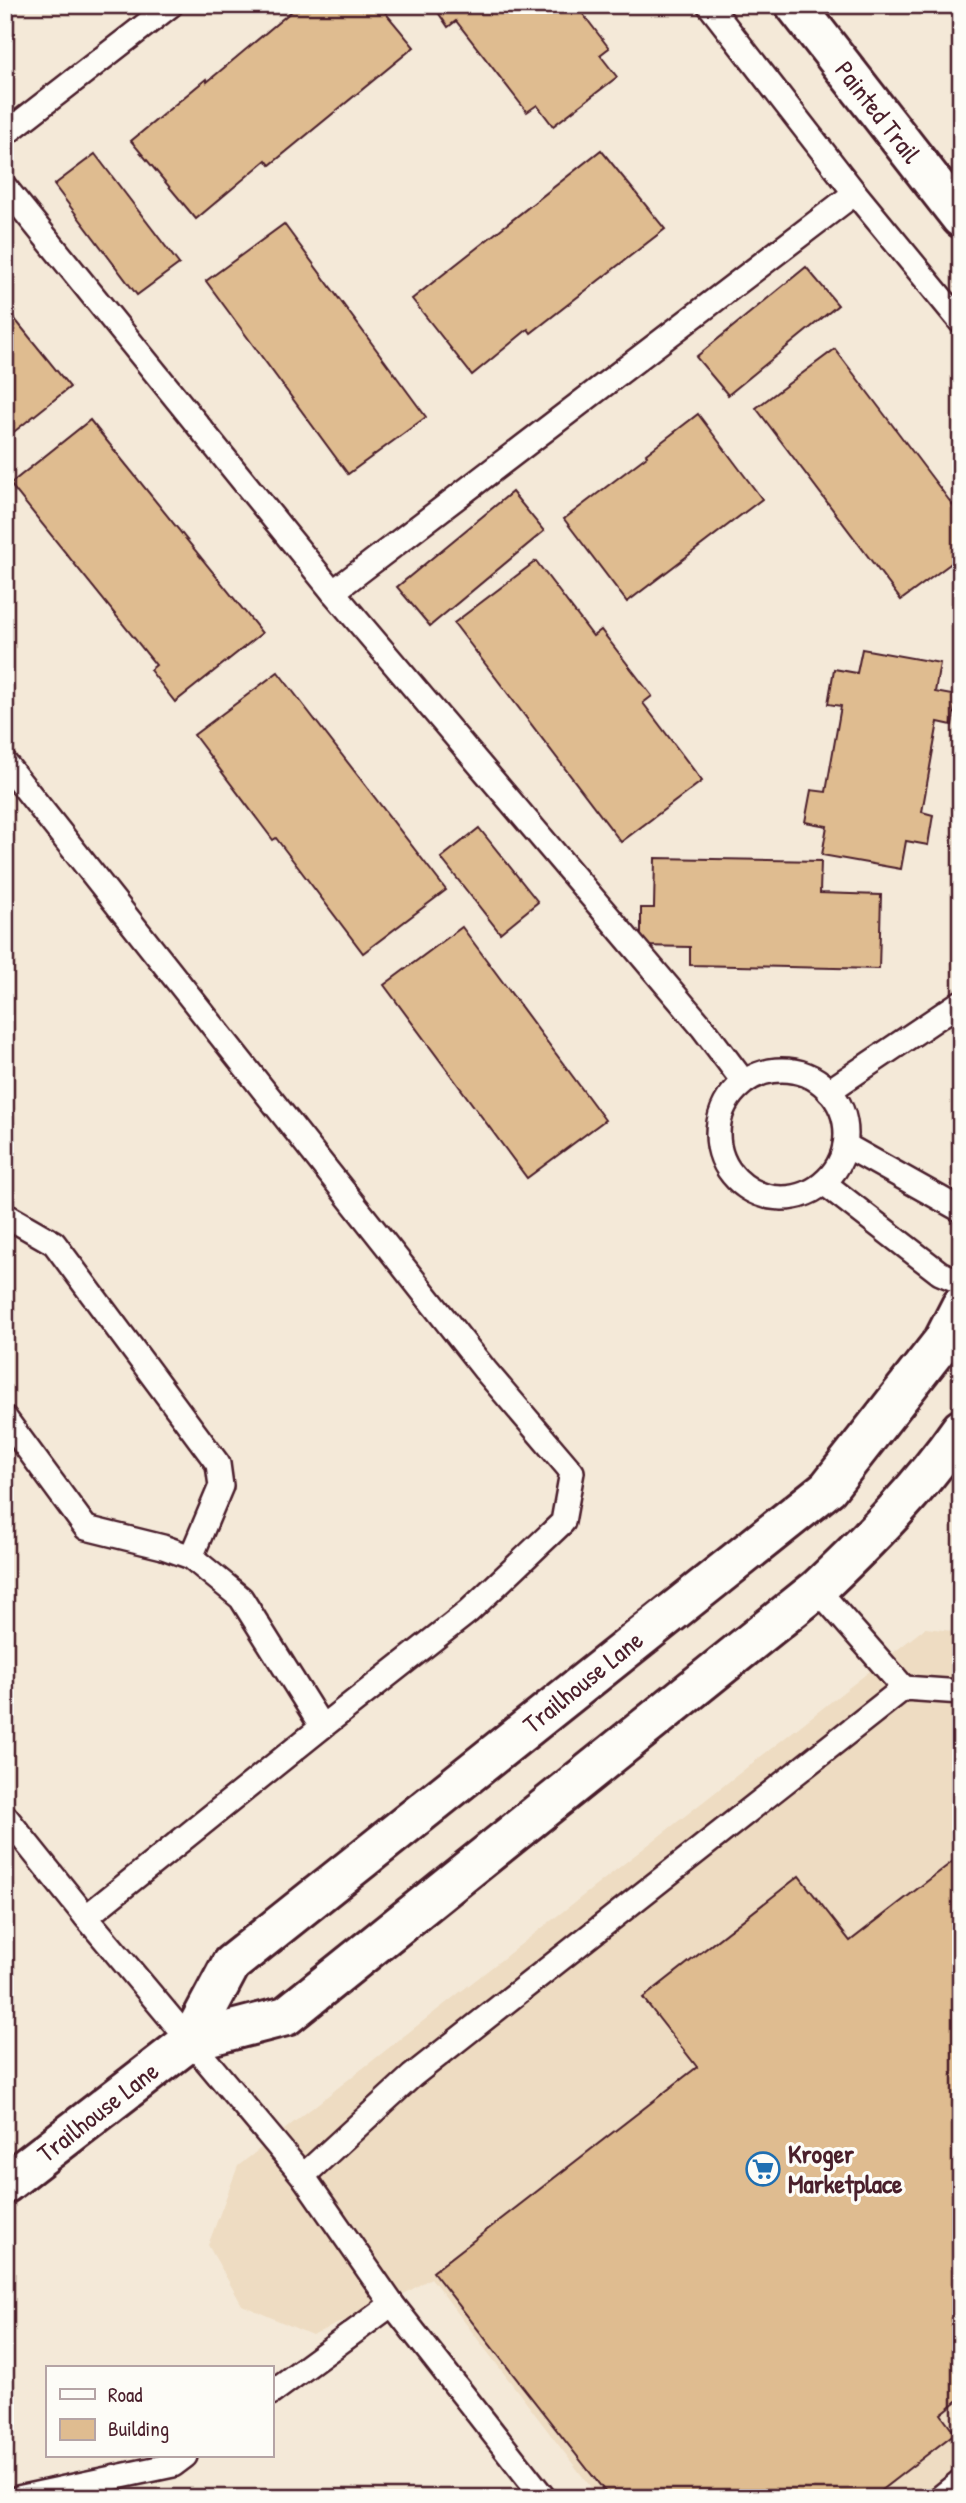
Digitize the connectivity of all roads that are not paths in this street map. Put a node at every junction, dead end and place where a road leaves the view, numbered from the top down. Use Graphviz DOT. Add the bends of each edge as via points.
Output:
graph roads {
  1 [pos="171,5"];
  2 [pos="709,5"];
  3 [pos="795,5"];
  4 [pos="5,134"];
  5 [pos="5,187"];
  6 [pos="855,193"];
  7 [pos="961,218"];
  8 [pos="961,322"];
  9 [pos="333,592"];
  10 [pos="5,763"];
  11 [pos="961,1002"];
  12 [pos="743,1081"];
  13 [pos="829,1091"];
  14 [pos="845,1145"];
  15 [pos="824,1183"];
  16 [pos="961,1210"];
  17 [pos="5,1217"];
  18 [pos="961,1282"];
  19 [pos="961,1306"];
  20 [pos="5,1418"];
  21 [pos="961,1429"];
  22 [pos="191,1557"];
  23 [pos="817,1589"];
  24 [pos="904,1688"];
  25 [pos="961,1692"];
  26 [pos="322,1727"];
  27 [pos="5,1816"];
  28 [pos="86,1917"];
  29 [pos="190,2041"];
  30 [pos="303,2176"];
  31 [pos="5,2184"];
  32 [pos="392,2304"];
  33 [pos="273,2392"];
  34 [pos="182,2458"];
  35 [pos="961,2481"];
  36 [pos="18,2498"];
  37 [pos="544,2498"];
  38 [pos="940,2498"];
  1 -- 4 [label="lane"];
  2 -- 6 [label="lane"];
  3 -- 7 [label="street, Painted Trail"];
  5 -- 9 [label="lane"];
  6 -- 8 [label="lane"];
  6 -- 9 [label="lane"];
  9 -- 12 [label="lane"];
  10 -- 26 [label="lane" via="485,1370 572,1472 563,1522 468,1612"];
  11 -- 13 [label="lane"];
  12 -- 13 [label="lane" via="784,1069 806,1074"];
  12 -- 15 [label="lane" via="729,1096 718,1125 720,1156 730,1173 764,1197 805,1195"];
  13 -- 14 [label="lane" via="846,1124"];
  14 -- 15 [label="lane" via="838,1166"];
  14 -- 16 [label="lane"];
  15 -- 18 [label="lane" via="940,1273"];
  17 -- 22 [label="lane" via="54,1243 218,1464 221,1486"];
  19 -- 29 [label="street, Trailhouse Lane" via="943,1341 828,1488 231,1964"];
  20 -- 22 [label="lane" via="86,1528"];
  21 -- 23 [label="street, Trailhouse Lane" via="940,1460 869,1539"];
  22 -- 26 [label="lane" via="241,1598"];
  23 -- 24 [label="lane"];
  23 -- 29 [label="street, Trailhouse Lane" via="286,2016"];
  24 -- 25 [label="lane"];
  24 -- 30 [label="lane" via="412,2076"];
  26 -- 28 [label="lane"];
  27 -- 28 [label="lane"];
  28 -- 29 [label="lane"];
  29 -- 30 [label="lane"];
  29 -- 31 [label="street, Trailhouse Lane"];
  30 -- 32 [label="lane"];
  32 -- 33 [label="lane"];
  32 -- 37 [label="lane"];
  34 -- 36 [label="lane" via="173,2465"];
  35 -- 38 [label="lane"];
}
